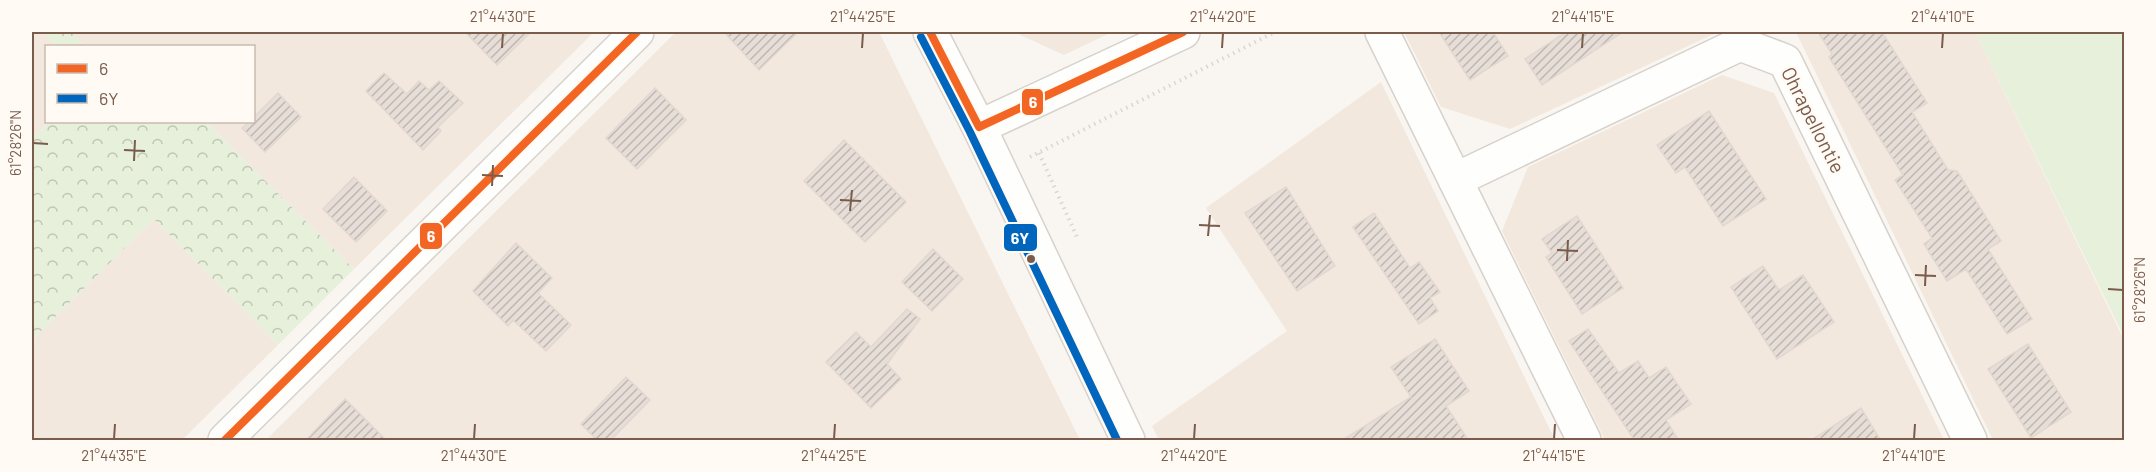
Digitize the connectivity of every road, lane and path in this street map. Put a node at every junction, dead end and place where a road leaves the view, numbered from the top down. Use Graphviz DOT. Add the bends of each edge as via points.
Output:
graph roads {
  1 [pos="637,32"];
  2 [pos="930,32"];
  3 [pos="1183,32"];
  4 [pos="1275,32"];
  5 [pos="1382,32"];
  6 [pos="2122,32"];
  7 [pos="2124,36"];
  8 [pos="979,127"];
  9 [pos="1038,153"];
  10 [pos="999,173"];
  11 [pos="1455,180"];
  12 [pos="1077,237"];
  13 [pos="225,441"];
  14 [pos="1128,441"];
  15 [pos="1584,441"];
  16 [pos="1970,441"];
  1 -- 13 [label="street"];
  2 -- 8 [label="street"];
  3 -- 8 [label="street"];
  4 -- 9 [label="path"];
  5 -- 11 [label="street"];
  6 -- 7 [label="path"];
  8 -- 10 [label="street"];
  9 -- 10 [label="path"];
  9 -- 12 [label="path"];
  10 -- 14 [label="street"];
  11 -- 15 [label="street"];
  11 -- 16 [label="street, Ohrapellontie" via="1740,44 1785,61"];
}
